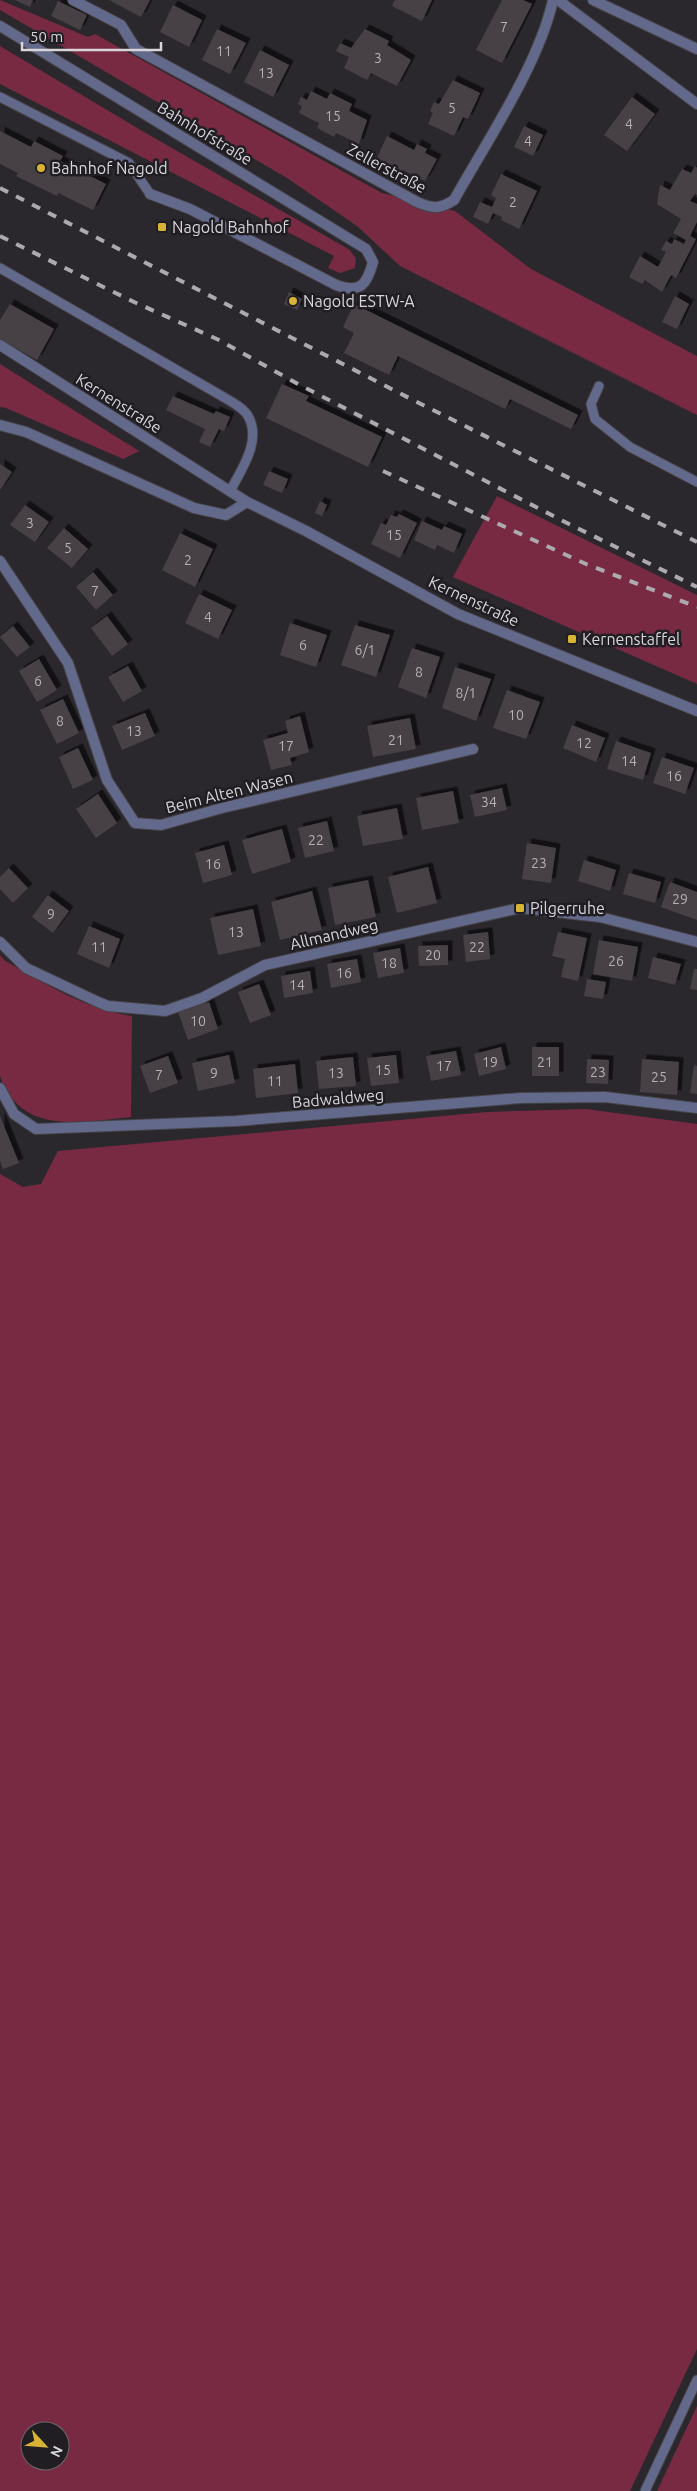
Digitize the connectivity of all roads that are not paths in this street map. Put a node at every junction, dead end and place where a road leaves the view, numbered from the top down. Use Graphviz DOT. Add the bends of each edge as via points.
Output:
graph roads {
  1 [pos="73,0"];
  2 [pos="553,0"];
  3 [pos="558,0"];
  4 [pos="593,0"];
  5 [pos="0,26"];
  6 [pos="697,49"];
  7 [pos="0,97"];
  8 [pos="697,104"];
  9 [pos="150,194"];
  10 [pos="0,268"];
  11 [pos="0,345"];
  12 [pos="599,386"];
  13 [pos="0,425"];
  14 [pos="697,482"];
  15 [pos="230,492"];
  16 [pos="247,502"];
  17 [pos="0,561"];
  18 [pos="697,711"];
  19 [pos="473,748"];
  20 [pos="0,942"];
  21 [pos="697,942"];
  22 [pos="0,1088"];
  23 [pos="697,1108"];
  24 [pos="697,2380"];
  25 [pos="645,2491"];
  1 -- 2 [label="street, Zellerstraße" via="121,25 136,49 417,202 436,209 454,200 517,87 548,23"];
  3 -- 8 [label="street"];
  4 -- 6 [label="street"];
  5 -- 9 [label="street, Bahnhofstraße" via="366,249 373,262 368,279 357,288 336,285 190,209"];
  7 -- 9 [label="lane" via="129,163"];
  10 -- 15 [label="lane" via="220,395 247,414 254,435 244,466"];
  11 -- 15 [label="street, Kernenstraße"];
  12 -- 14 [label="lane" via="591,404 595,419 630,448"];
  13 -- 16 [label="street" via="26,432 194,508 226,515"];
  15 -- 16 [label="street, Kernenstraße"];
  16 -- 18 [label="street, Kernenstraße" via="458,614"];
  17 -- 19 [label="street, Beim Alten Wasen" via="68,663 108,780 134,822 160,825"];
  20 -- 21 [label="street, Allmandweg" via="26,968 98,1002 108,1006 165,1010 202,998 265,965 520,908 600,917"];
  22 -- 23 [label="street, Badwaldweg" via="14,1114 36,1129 236,1121 521,1098 605,1097"];
  24 -- 25 [label="lane"];
}
